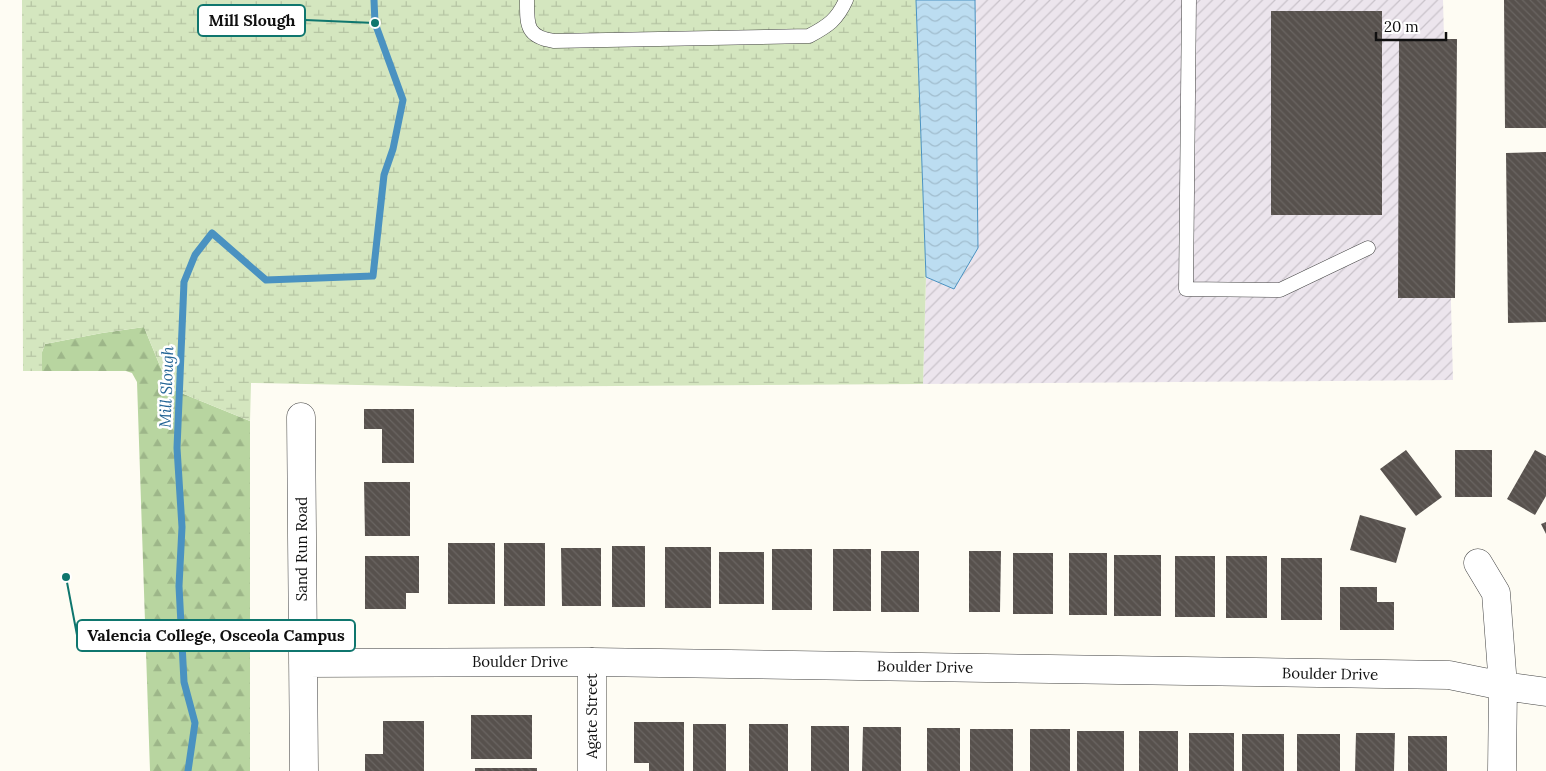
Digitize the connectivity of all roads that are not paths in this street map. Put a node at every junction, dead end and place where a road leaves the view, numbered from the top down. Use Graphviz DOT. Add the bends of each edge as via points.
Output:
graph roads {
  1 [pos="527,0"];
  2 [pos="846,0"];
  3 [pos="1189,0"];
  4 [pos="1368,248"];
  5 [pos="301,417"];
  6 [pos="1478,562"];
  7 [pos="592,662"];
  8 [pos="303,663"];
  9 [pos="1503,686"];
  10 [pos="1546,692"];
  11 [pos="304,771"];
  12 [pos="592,771"];
  13 [pos="1502,771"];
  1 -- 2 [label="lane" via="529,27 534,36 554,41 809,36 828,26"];
  3 -- 4 [label="lane" via="1186,289 1280,290"];
  5 -- 8 [label="street, Sand Run Road"];
  6 -- 9 [label="street" via="1496,593"];
  7 -- 8 [label="street, Boulder Drive"];
  7 -- 9 [label="street, Boulder Drive" via="1449,676"];
  7 -- 12 [label="street, Agate Street"];
  8 -- 11 [label="street, Sand Run Road"];
  9 -- 10 [label="street, Boulder Drive"];
  9 -- 13 [label="street"];
}
